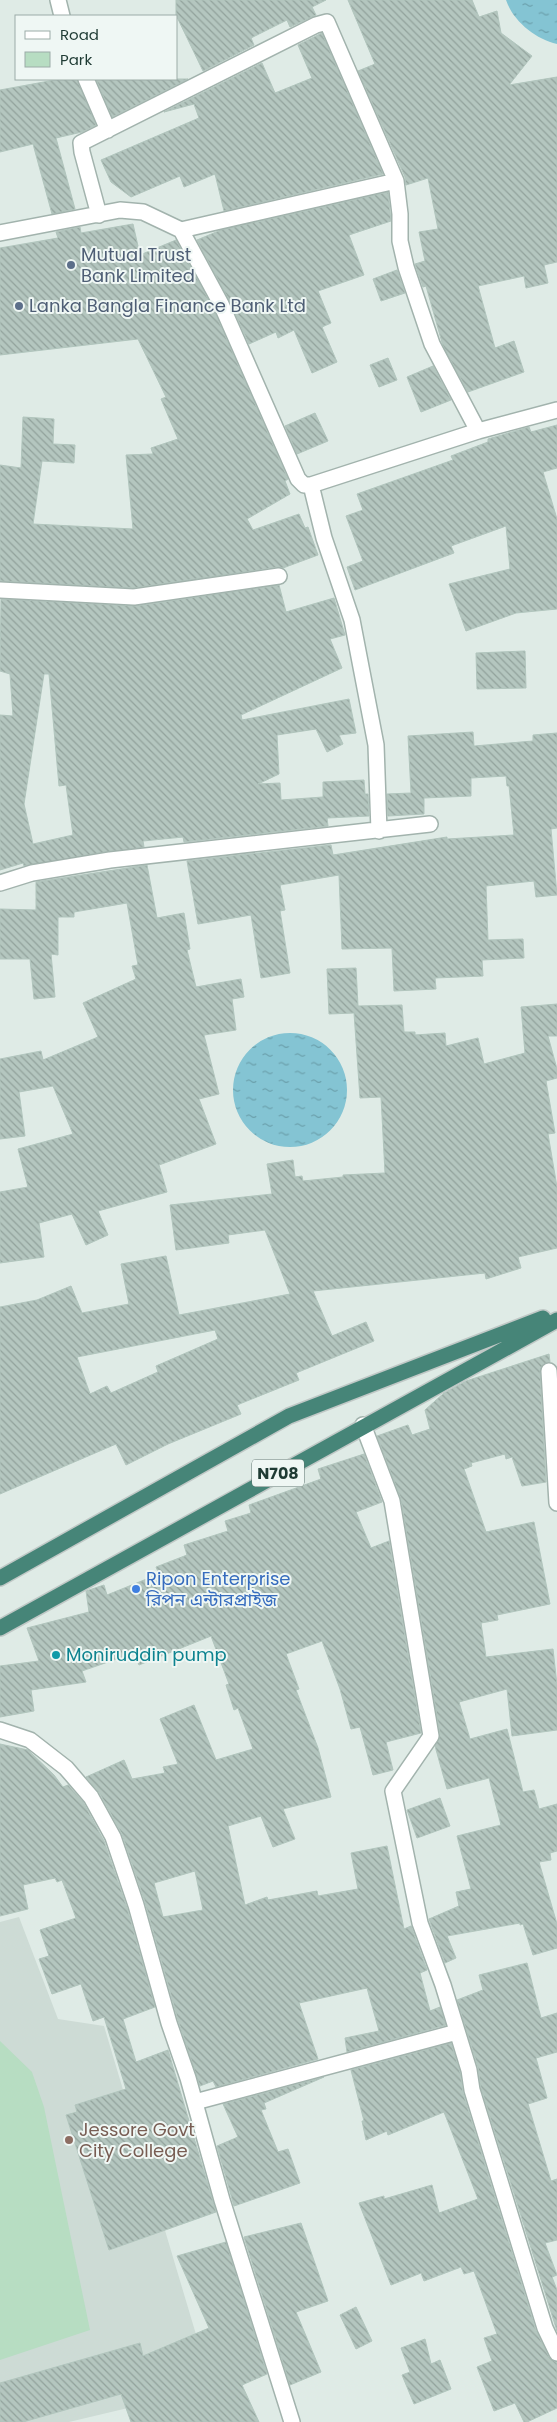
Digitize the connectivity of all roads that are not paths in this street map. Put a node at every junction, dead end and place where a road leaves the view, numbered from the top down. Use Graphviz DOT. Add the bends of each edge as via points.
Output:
graph roads {
  1 [pos="58,0"];
  2 [pos="62,15"];
  3 [pos="86,80"];
  4 [pos="108,130"];
  5 [pos="396,181"];
  6 [pos="99,215"];
  7 [pos="182,230"];
  8 [pos="0,233"];
  9 [pos="557,410"];
  10 [pos="478,431"];
  11 [pos="311,485"];
  12 [pos="278,576"];
  13 [pos="0,590"];
  14 [pos="430,824"];
  15 [pos="379,831"];
  16 [pos="0,883"];
  17 [pos="557,1313"];
  18 [pos="557,1320"];
  19 [pos="549,1370"];
  20 [pos="363,1425"];
  21 [pos="557,1503"];
  22 [pos="0,1578"];
  23 [pos="0,1628"];
  24 [pos="0,1730"];
  25 [pos="457,2032"];
  26 [pos="195,2102"];
  27 [pos="557,2353"];
  28 [pos="292,2422"];
  1 -- 2 [label="street"];
  3 -- 4 [label="street"];
  4 -- 5 [label="street" via="327,22"];
  4 -- 6 [label="street" via="81,143"];
  5 -- 7 [label="street"];
  5 -- 10 [label="street" via="400,241 432,344"];
  6 -- 7 [label="street" via="120,210 143,212"];
  6 -- 8 [label="street"];
  7 -- 11 [label="street" via="221,304 298,479 304,485"];
  9 -- 10 [label="street"];
  10 -- 11 [label="street"];
  11 -- 15 [label="street" via="324,538 352,620 376,745"];
  12 -- 13 [label="street" via="134,597"];
  14 -- 15 [label="street"];
  15 -- 16 [label="street" via="110,860 32,873"];
  17 -- 22 [label="highway, N708" via="289,1416"];
  18 -- 20 [label="highway, N708"];
  19 -- 21 [label="street"];
  20 -- 23 [label="highway, N708"];
  20 -- 25 [label="street" via="392,1501 431,1736 392,1791 420,1923"];
  24 -- 26 [label="street" via="30,1740 66,1768 91,1797 114,1837"];
  25 -- 26 [label="street"];
  25 -- 27 [label="street" via="545,2328"];
  26 -- 28 [label="street" via="222,2200"];
}
